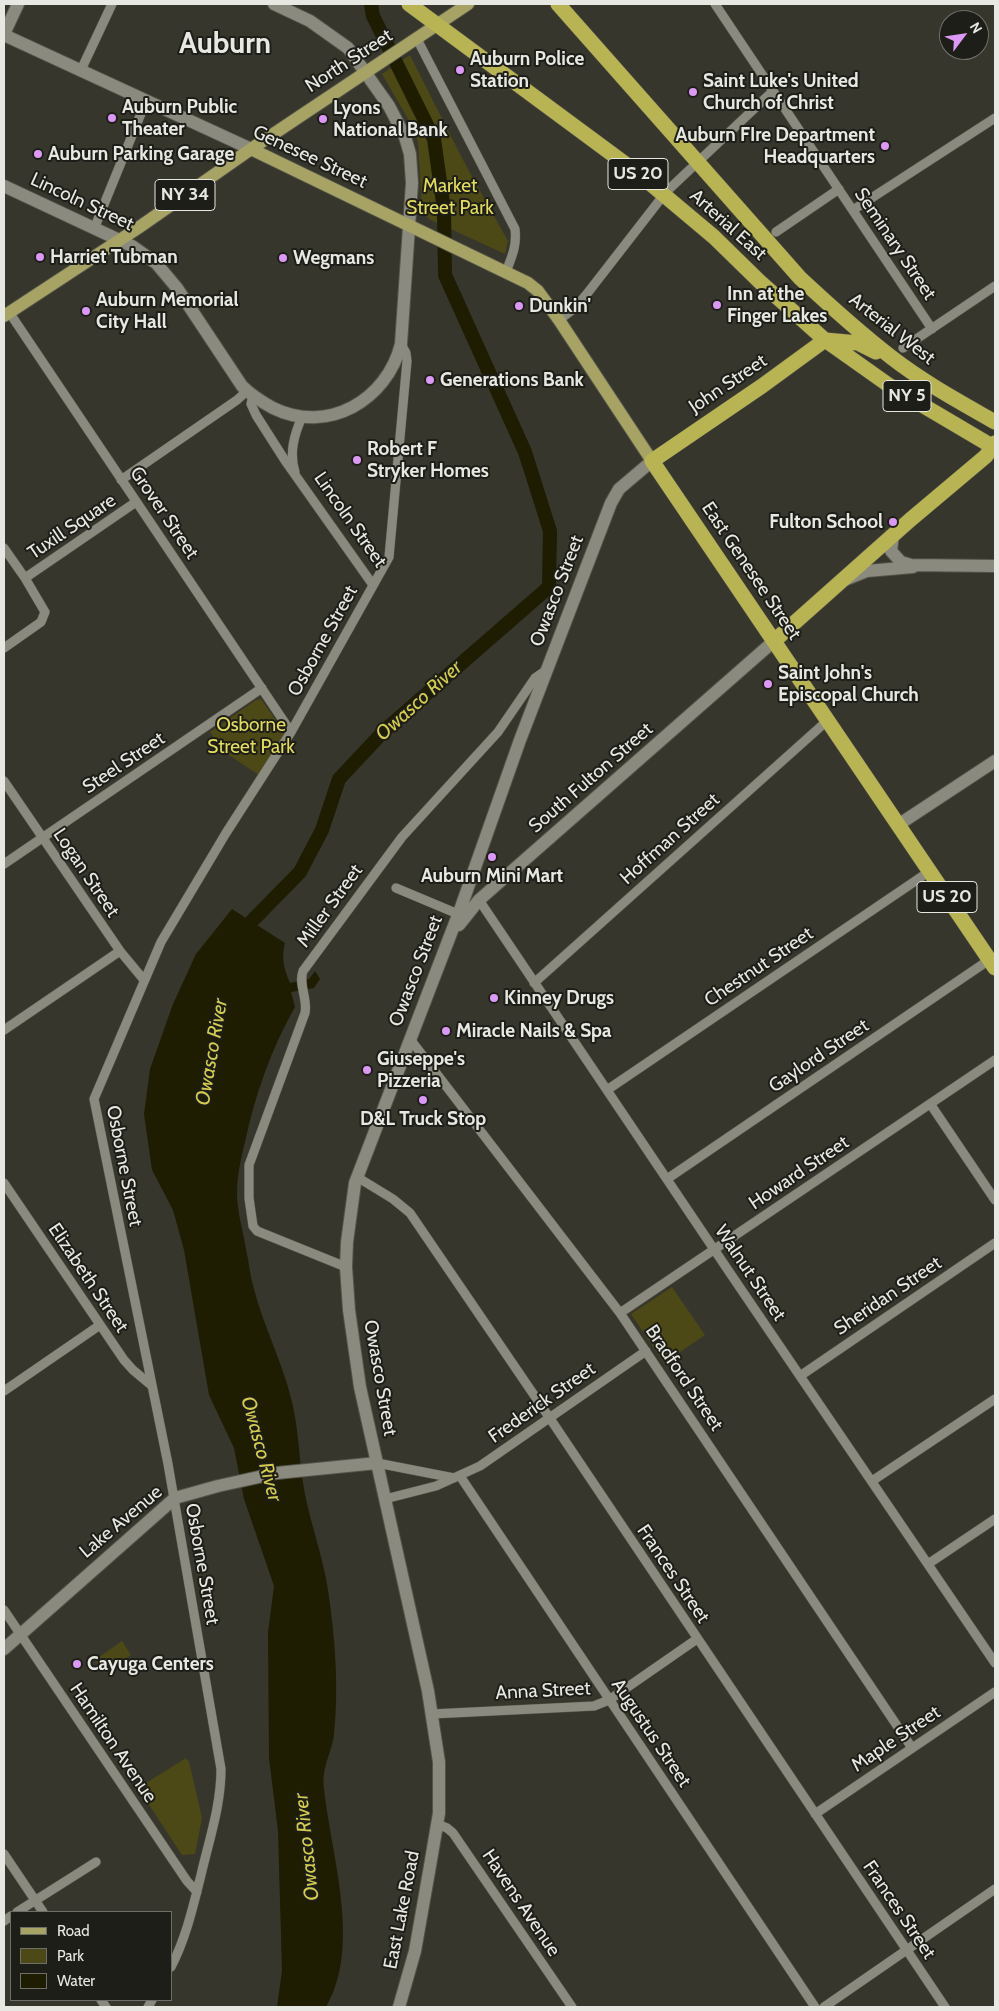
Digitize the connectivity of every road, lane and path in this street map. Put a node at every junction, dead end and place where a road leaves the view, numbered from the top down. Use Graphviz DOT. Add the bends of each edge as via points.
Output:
graph roads {
  1 [pos="18,4"];
  2 [pos="112,4"];
  3 [pos="274,4"];
  4 [pos="410,4"];
  5 [pos="467,4"];
  6 [pos="558,4"];
  7 [pos="715,4"];
  8 [pos="438,24"];
  9 [pos="4,34"];
  10 [pos="417,39"];
  11 [pos="81,70"];
  12 [pos="366,72"];
  13 [pos="773,91"];
  14 [pos="142,112"];
  15 [pos="995,118"];
  16 [pos="251,149"];
  17 [pos="696,162"];
  18 [pos="4,186"];
  19 [pos="838,189"];
  20 [pos="664,195"];
  21 [pos="853,210"];
  22 [pos="410,225"];
  23 [pos="94,229"];
  24 [pos="776,232"];
  25 [pos="118,240"];
  26 [pos="506,272"];
  27 [pos="995,286"];
  28 [pos="6,314"];
  29 [pos="559,320"];
  30 [pos="932,329"];
  31 [pos="825,340"];
  32 [pos="401,344"];
  33 [pos="897,352"];
  34 [pos="250,393"];
  35 [pos="302,417"];
  36 [pos="995,422"];
  37 [pos="994,446"];
  38 [pos="652,461"];
  39 [pos="297,477"];
  40 [pos="121,480"];
  41 [pos="136,502"];
  42 [pos="893,535"];
  43 [pos="4,548"];
  44 [pos="921,566"];
  45 [pos="995,566"];
  46 [pos="25,578"];
  47 [pos="838,584"];
  48 [pos="373,585"];
  49 [pos="774,641"];
  50 [pos="4,648"];
  51 [pos="548,669"];
  52 [pos="262,688"];
  53 [pos="828,720"];
  54 [pos="291,732"];
  55 [pos="995,760"];
  56 [pos="4,781"];
  57 [pos="898,825"];
  58 [pos="42,837"];
  59 [pos="4,864"];
  60 [pos="930,871"];
  61 [pos="396,888"];
  62 [pos="465,894"];
  63 [pos="479,900"];
  64 [pos="458,914"];
  65 [pos="120,951"];
  66 [pos="444,951"];
  67 [pos="992,964"];
  68 [pos="144,980"];
  69 [pos="534,983"];
  70 [pos="4,1030"];
  71 [pos="410,1040"];
  72 [pos="995,1060"];
  73 [pos="607,1090"];
  74 [pos="931,1105"];
  75 [pos="357,1176"];
  76 [pos="667,1179"];
  77 [pos="4,1184"];
  78 [pos="995,1200"];
  79 [pos="995,1243"];
  80 [pos="714,1250"];
  81 [pos="346,1267"];
  82 [pos="620,1313"];
  83 [pos="100,1325"];
  84 [pos="646,1351"];
  85 [pos="800,1376"];
  86 [pos="151,1385"];
  87 [pos="4,1391"];
  88 [pos="995,1399"];
  89 [pos="549,1417"];
  90 [pos="377,1463"];
  91 [pos="457,1477"];
  92 [pos="872,1482"];
  93 [pos="175,1498"];
  94 [pos="385,1499"];
  95 [pos="995,1519"];
  96 [pos="928,1564"];
  97 [pos="4,1610"];
  98 [pos="20,1634"];
  99 [pos="697,1639"];
  100 [pos="4,1648"];
  101 [pos="995,1663"];
  102 [pos="995,1692"];
  103 [pos="609,1700"];
  104 [pos="432,1714"];
  105 [pos="912,1748"];
  106 [pos="815,1814"];
  107 [pos="437,1822"];
  108 [pos="4,1854"];
  109 [pos="96,1862"];
  110 [pos="995,1890"];
  111 [pos="197,1892"];
  112 [pos="35,1901"];
  113 [pos="19,1911"];
  114 [pos="41,1911"];
  115 [pos="906,1950"];
  116 [pos="172,1965"];
  117 [pos="399,2007"];
  118 [pos="572,2007"];
  119 [pos="815,2007"];
  120 [pos="824,2007"];
  121 [pos="945,2007"];
  1 -- 9 [label="main road"];
  2 -- 11 [label="street"];
  3 -- 12 [label="main road" via="326,30 348,48"];
  4 -- 8 [label="highway, US 20"];
  5 -- 8 [label="main road, North Street / NY 34"];
  6 -- 17 [label="highway, Arterial West / US 20"];
  7 -- 13 [label="street, Seminary Street"];
  8 -- 10 [label="main road, North Street / NY 34"];
  8 -- 20 [label="highway, Arterial East / US 20"];
  9 -- 11 [label="main road, Genesee Street"];
  10 -- 12 [label="main road, North Street / NY 34"];
  10 -- 26 [label="street" via="515,230 515,250"];
  11 -- 16 [label="main road, Genesee Street"];
  12 -- 16 [label="main road, North Street / NY 34"];
  12 -- 22 [label="main road" via="397,118 405,137 412,171"];
  13 -- 17 [label="street"];
  13 -- 19 [label="street, Seminary Street"];
  14 -- 23 [label="street"];
  15 -- 21 [label="street"];
  16 -- 22 [label="main road, Genesee Street"];
  16 -- 25 [label="main road, NY 34"];
  17 -- 20 [label="street"];
  17 -- 33 [label="highway, Arterial West / US 20" via="800,278 825,301"];
  18 -- 23 [label="main road, Lincoln Street"];
  19 -- 21 [label="street, Seminary Street"];
  19 -- 24 [label="street"];
  20 -- 29 [label="street" via="586,295"];
  20 -- 31 [label="highway, Arterial East / US 20"];
  21 -- 30 [label="street, Seminary Street"];
  22 -- 26 [label="main road, Genesee Street"];
  22 -- 32 [label="main road"];
  23 -- 25 [label="main road, Lincoln Street"];
  25 -- 28 [label="main road, NY 34"];
  25 -- 34 [label="main road, Lincoln Street" via="145,254 167,275"];
  26 -- 29 [label="main road, Genesee Street" via="538,291"];
  27 -- 30 [label="street"];
  28 -- 40 [label="street, Grover Street"];
  29 -- 38 [label="main road, East Genesee Street"];
  30 -- 33 [label="street"];
  31 -- 33 [label="highway" via="858,343 880,354"];
  31 -- 37 [label="highway, Arterial East / NY 5" via="890,386"];
  31 -- 38 [label="highway, John Street"];
  32 -- 35 [label="main road" via="389,375 363,401 348,410"];
  32 -- 48 [label="street, Osborne Street" via="407,361 390,554"];
  33 -- 36 [label="highway, Arterial West / US 20" via="966,406"];
  34 -- 35 [label="main road, Lincoln Street" via="278,410"];
  34 -- 39 [label="street, Lincoln Street" via="256,415"];
  34 -- 40 [label="street"];
  35 -- 39 [label="street, Lincoln Street" via="293,444 293,465"];
  37 -- 42 [label="highway"];
  38 -- 49 [label="highway, East Genesee Street / US 20"];
  38 -- 51 [label="main road, Owasco Street" via="619,489 611,503"];
  39 -- 48 [label="street, Lincoln Street"];
  40 -- 41 [label="street, Grover Street"];
  41 -- 46 [label="street, Tuxill Square"];
  41 -- 52 [label="street, Grover Street"];
  42 -- 44 [label="main road" via="891,551 894,557 901,562"];
  42 -- 47 [label="highway"];
  43 -- 46 [label="street, Tuxill Square"];
  44 -- 45 [label="main road"];
  44 -- 47 [label="main road" via="867,571"];
  46 -- 50 [label="street, Tuxill Square" via="45,612 41,622"];
  47 -- 49 [label="highway"];
  48 -- 54 [label="street, Osborne Street"];
  49 -- 53 [label="highway, East Genesee Street / US 20"];
  49 -- 63 [label="main road, South Fulton Street"];
  51 -- 62 [label="main road, Owasco Street"];
  51 -- 81 [label="street, Miller Street" via="535,678 498,732 402,837 301,976 305,1013 248,1165 253,1226 257,1231"];
  52 -- 54 [label="street, Grover Street"];
  52 -- 58 [label="street, Steel Street"];
  53 -- 57 [label="highway, East Genesee Street / US 20"];
  53 -- 69 [label="street, Hoffman Street"];
  54 -- 68 [label="street, Osborne Street" via="178,912"];
  55 -- 57 [label="main road"];
  56 -- 58 [label="street, Logan Street"];
  57 -- 60 [label="highway, East Genesee Street / US 20"];
  58 -- 59 [label="street, Steel Street"];
  58 -- 65 [label="street, Logan Street"];
  60 -- 67 [label="highway, East Genesee Street / US 20"];
  60 -- 73 [label="street, Chestnut Street"];
  61 -- 64 [label="street"];
  62 -- 63 [label="main road"];
  62 -- 64 [label="main road, Owasco Street"];
  63 -- 66 [label="main road, South Fulton Street"];
  63 -- 69 [label="street, Walnut Street"];
  64 -- 66 [label="main road, Owasco Street"];
  65 -- 68 [label="street, Logan Street"];
  65 -- 70 [label="street"];
  66 -- 71 [label="main road, Owasco Street"];
  67 -- 76 [label="street, Gaylord Street"];
  68 -- 86 [label="street, Osborne Street" via="94,1100"];
  69 -- 73 [label="street, Walnut Street"];
  71 -- 75 [label="main road, Owasco Street"];
  71 -- 82 [label="street, Bradford Street"];
  72 -- 74 [label="street, Howard Street"];
  73 -- 76 [label="street, Walnut Street"];
  74 -- 78 [label="street"];
  74 -- 80 [label="street, Howard Street"];
  75 -- 81 [label="main road, Owasco Street"];
  75 -- 89 [label="street, Frances Street" via="398,1202 410,1214"];
  76 -- 80 [label="street, Walnut Street"];
  77 -- 83 [label="street, Elizabeth Street"];
  79 -- 85 [label="street, Sheridan Street"];
  80 -- 82 [label="street, Howard Street"];
  80 -- 85 [label="street, Walnut Street"];
  81 -- 90 [label="main road, Owasco Street" via="356,1358"];
  82 -- 84 [label="street, Bradford Street"];
  83 -- 86 [label="street, Elizabeth Street" via="124,1360"];
  83 -- 87 [label="street"];
  84 -- 89 [label="street, Frederick Street"];
  84 -- 105 [label="street, Bradford Street"];
  85 -- 92 [label="street, Walnut Street"];
  86 -- 93 [label="street, Osborne Street"];
  88 -- 92 [label="street"];
  89 -- 91 [label="street, Frederick Street" via="480,1466"];
  89 -- 99 [label="street, Frances Street"];
  90 -- 91 [label="street"];
  90 -- 93 [label="main road, Lake Avenue" via="277,1473"];
  90 -- 94 [label="main road, Owasco Street"];
  91 -- 94 [label="street, Frederick Street"];
  91 -- 103 [label="street, Augustus Street"];
  92 -- 96 [label="street, Walnut Street"];
  93 -- 98 [label="main road, Lake Avenue"];
  93 -- 111 [label="street, Osborne Street" via="221,1769 220,1797"];
  94 -- 104 [label="main road, Owasco Street"];
  95 -- 96 [label="street"];
  96 -- 101 [label="street, Walnut Street"];
  97 -- 98 [label="street, Hamilton Avenue"];
  98 -- 100 [label="main road, Lake Avenue"];
  98 -- 111 [label="street, Hamilton Avenue"];
  99 -- 103 [label="street, Anna Street"];
  99 -- 106 [label="street, Frances Street"];
  102 -- 105 [label="street, Maple Street"];
  103 -- 104 [label="street, Anna Street" via="594,1706"];
  103 -- 119 [label="street, Augustus Street"];
  104 -- 107 [label="main road, Owasco Street" via="439,1762"];
  105 -- 106 [label="street, Maple Street"];
  106 -- 115 [label="street, Frances Street"];
  107 -- 117 [label="main road, East Lake Road" via="415,1951"];
  107 -- 118 [label="street, Havens Avenue" via="453,1833"];
  108 -- 112 [label="street"];
  109 -- 112 [label="street"];
  110 -- 115 [label="street"];
  111 -- 116 [label="street, Osborne Street" via="180,1950"];
  112 -- 113 [label="street"];
  112 -- 114 [label="street"];
  115 -- 120 [label="street"];
  115 -- 121 [label="street, Frances Street"];
}
